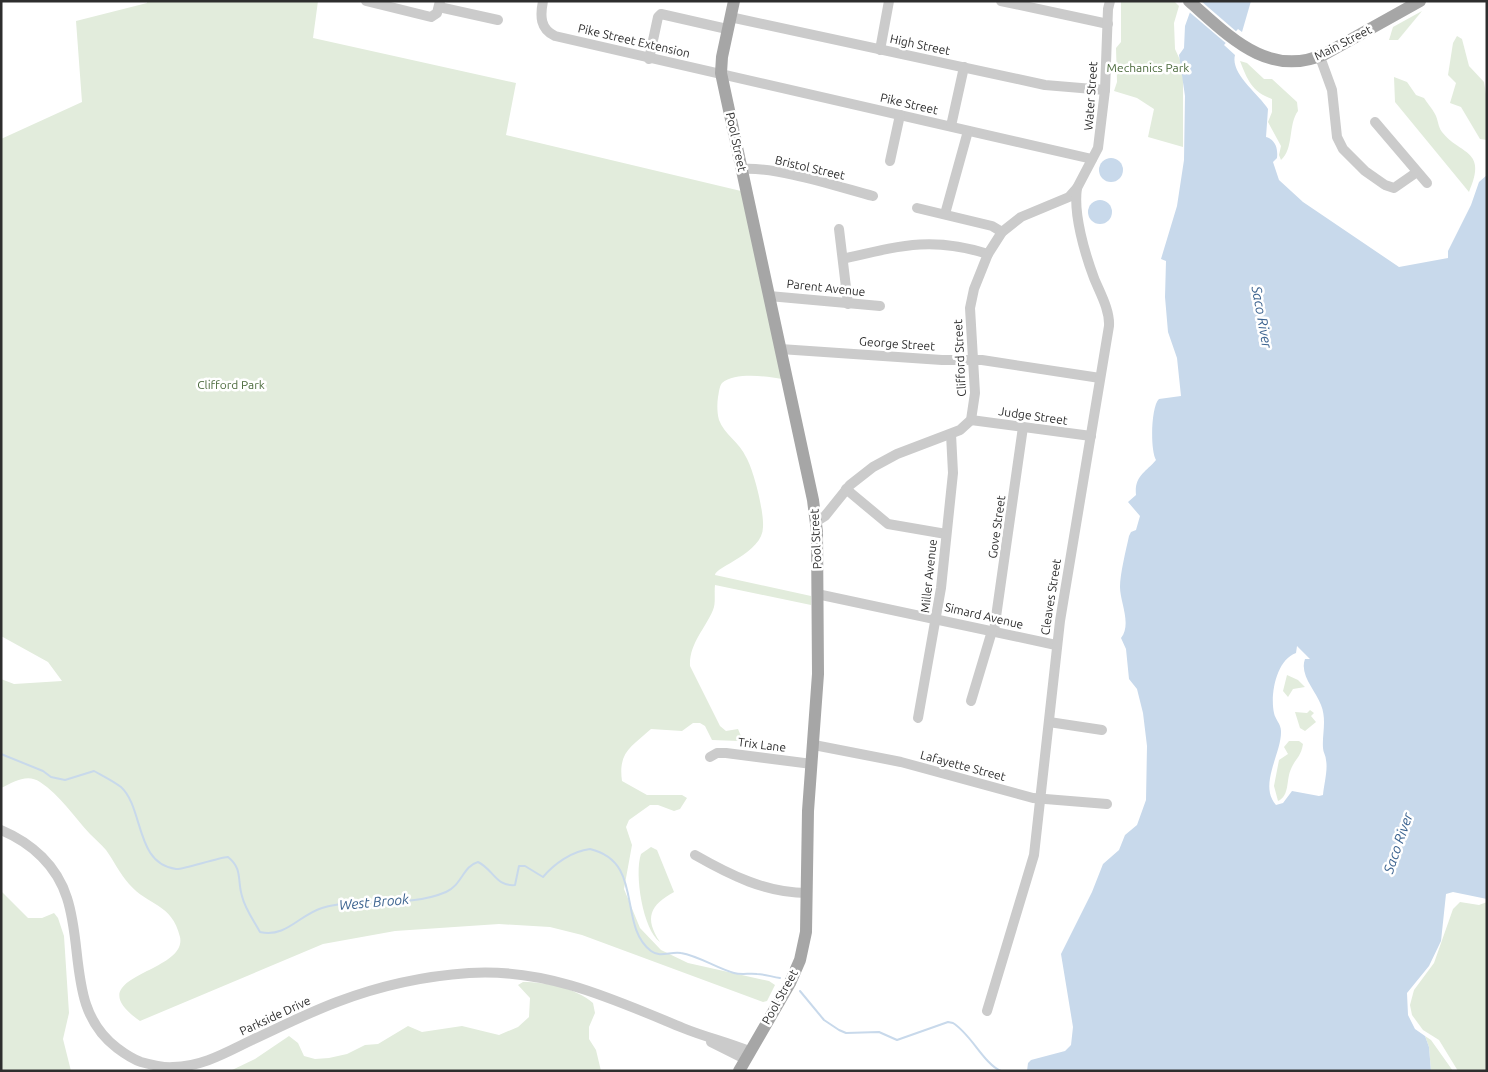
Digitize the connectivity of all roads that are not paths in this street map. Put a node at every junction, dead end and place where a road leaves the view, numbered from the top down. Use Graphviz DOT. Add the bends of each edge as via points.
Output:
graph roads {
  1 [pos="366,1"];
  2 [pos="543,1"];
  3 [pos="734,1"];
  4 [pos="889,1"];
  5 [pos="1001,1"];
  6 [pos="1110,1"];
  7 [pos="1189,1"];
  8 [pos="1420,1"];
  9 [pos="439,4"];
  10 [pos="498,20"];
  11 [pos="729,23"];
  12 [pos="1108,24"];
  13 [pos="880,50"];
  14 [pos="1320,57"];
  15 [pos="649,59"];
  16 [pos="964,67"];
  17 [pos="721,73"];
  18 [pos="1105,90"];
  19 [pos="900,115"];
  20 [pos="1375,122"];
  21 [pos="951,126"];
  22 [pos="968,130"];
  23 [pos="1092,159"];
  24 [pos="890,161"];
  25 [pos="741,169"];
  26 [pos="1417,172"];
  27 [pos="1426,183"];
  28 [pos="1078,188"];
  29 [pos="873,196"];
  30 [pos="917,208"];
  31 [pos="945,214"];
  32 [pos="839,229"];
  33 [pos="1002,232"];
  34 [pos="988,254"];
  35 [pos="843,259"];
  36 [pos="769,296"];
  37 [pos="848,304"];
  38 [pos="880,306"];
  39 [pos="780,349"];
  40 [pos="974,360"];
  41 [pos="1100,378"];
  42 [pos="971,420"];
  43 [pos="1023,427"];
  44 [pos="951,434"];
  45 [pos="1091,436"];
  46 [pos="846,490"];
  47 [pos="817,520"];
  48 [pos="946,534"];
  49 [pos="817,594"];
  50 [pos="938,618"];
  51 [pos="993,631"];
  52 [pos="1056,645"];
  53 [pos="971,701"];
  54 [pos="918,718"];
  55 [pos="1048,722"];
  56 [pos="1102,730"];
  57 [pos="814,745"];
  58 [pos="710,757"];
  59 [pos="812,764"];
  60 [pos="1040,798"];
  61 [pos="1107,804"];
  62 [pos="1,830"];
  63 [pos="695,855"];
  64 [pos="807,893"];
  65 [pos="987,1011"];
  66 [pos="747,1055"];
  67 [pos="739,1071"];
  1 -- 9 [label="street" via="430,17 435,16"];
  2 -- 15 [label="street, Pike Street Extension" via="541,19 544,27 555,36"];
  3 -- 11 [label="main road, Pool Street"];
  4 -- 13 [label="street"];
  5 -- 12 [label="street"];
  6 -- 12 [label="street, Water Street"];
  7 -- 14 [label="main road, Main Street" via="1243,46 1264,57 1283,62"];
  8 -- 14 [label="main road, Main Street"];
  9 -- 10 [label="street"];
  11 -- 13 [label="street, High Street"];
  11 -- 15 [label="street, High Street" via="661,14"];
  11 -- 17 [label="main road, Pool Street"];
  12 -- 18 [label="street, Water Street"];
  13 -- 16 [label="street, High Street"];
  14 -- 26 [label="street" via="1332,90 1337,137 1347,155 1385,185 1394,188"];
  15 -- 17 [label="street, Pike Street Extension"];
  16 -- 18 [label="street, High Street" via="1050,86"];
  16 -- 21 [label="street"];
  17 -- 19 [label="street, Pike Street"];
  17 -- 25 [label="main road, Pool Street"];
  18 -- 23 [label="street, Water Street" via="1101,136"];
  19 -- 21 [label="street, Pike Street"];
  19 -- 24 [label="street"];
  20 -- 26 [label="street"];
  21 -- 22 [label="street, Pike Street"];
  22 -- 23 [label="street, Pike Street"];
  22 -- 31 [label="street"];
  23 -- 28 [label="street, Water Street"];
  25 -- 29 [label="street, Bristol Street" via="804,178"];
  25 -- 36 [label="main road, Pool Street"];
  26 -- 27 [label="street"];
  28 -- 33 [label="street, Clifford Street" via="1066,199 1021,217"];
  28 -- 41 [label="street, Cleaves Street" via="1077,204 1084,247 1110,320"];
  30 -- 31 [label="street"];
  31 -- 33 [label="street" via="992,226"];
  32 -- 35 [label="street"];
  33 -- 34 [label="street, Clifford Street"];
  34 -- 35 [label="street" via="949,245 917,243"];
  34 -- 40 [label="street, Clifford Street" via="972,299"];
  35 -- 37 [label="street"];
  36 -- 37 [label="street, Parent Avenue"];
  36 -- 39 [label="main road, Pool Street"];
  37 -- 38 [label="street, Parent Avenue"];
  39 -- 40 [label="street, George Street"];
  39 -- 47 [label="main road, Pool Street"];
  40 -- 41 [label="street, George Street"];
  40 -- 42 [label="street, Clifford Street"];
  41 -- 45 [label="street, Cleaves Street"];
  42 -- 43 [label="street, Judge Street"];
  42 -- 44 [label="street"];
  43 -- 45 [label="street, Judge Street"];
  43 -- 51 [label="street, Gove Street"];
  44 -- 46 [label="street" via="890,458 863,474"];
  44 -- 48 [label="street, Miller Avenue" via="953,473"];
  45 -- 52 [label="street, Cleaves Street"];
  46 -- 47 [label="street" via="825,516"];
  46 -- 48 [label="street" via="888,524"];
  47 -- 49 [label="main road, Pool Street"];
  48 -- 50 [label="street, Miller Avenue"];
  49 -- 50 [label="street, Simard Avenue"];
  49 -- 57 [label="main road, Pool Street"];
  50 -- 51 [label="street, Simard Avenue"];
  50 -- 54 [label="street, Miller Avenue"];
  51 -- 52 [label="street, Simard Avenue"];
  51 -- 53 [label="street, Gove Street"];
  52 -- 55 [label="street, Cleaves Street"];
  55 -- 56 [label="street"];
  55 -- 60 [label="street, Cleaves Street"];
  57 -- 59 [label="main road, Pool Street"];
  57 -- 60 [label="street, Lafayette Street" via="900,762"];
  58 -- 59 [label="street, Trix Lane" via="726,753"];
  59 -- 64 [label="main road, Pool Street"];
  60 -- 61 [label="street, Lafayette Street"];
  60 -- 65 [label="street, Cleaves Street" via="1031,868"];
  62 -- 66 [label="street, Parkside Drive" via="33,848 56,874 69,904 80,983 88,1012 105,1038 142,1062 172,1067 198,1064 347,998 407,982 468,973 507,972 568,983"];
  63 -- 64 [label="street" via="729,875 780,891"];
  64 -- 66 [label="main road, Pool Street" via="807,922 800,960"];
  66 -- 67 [label="main road, Pool Street"];
}
